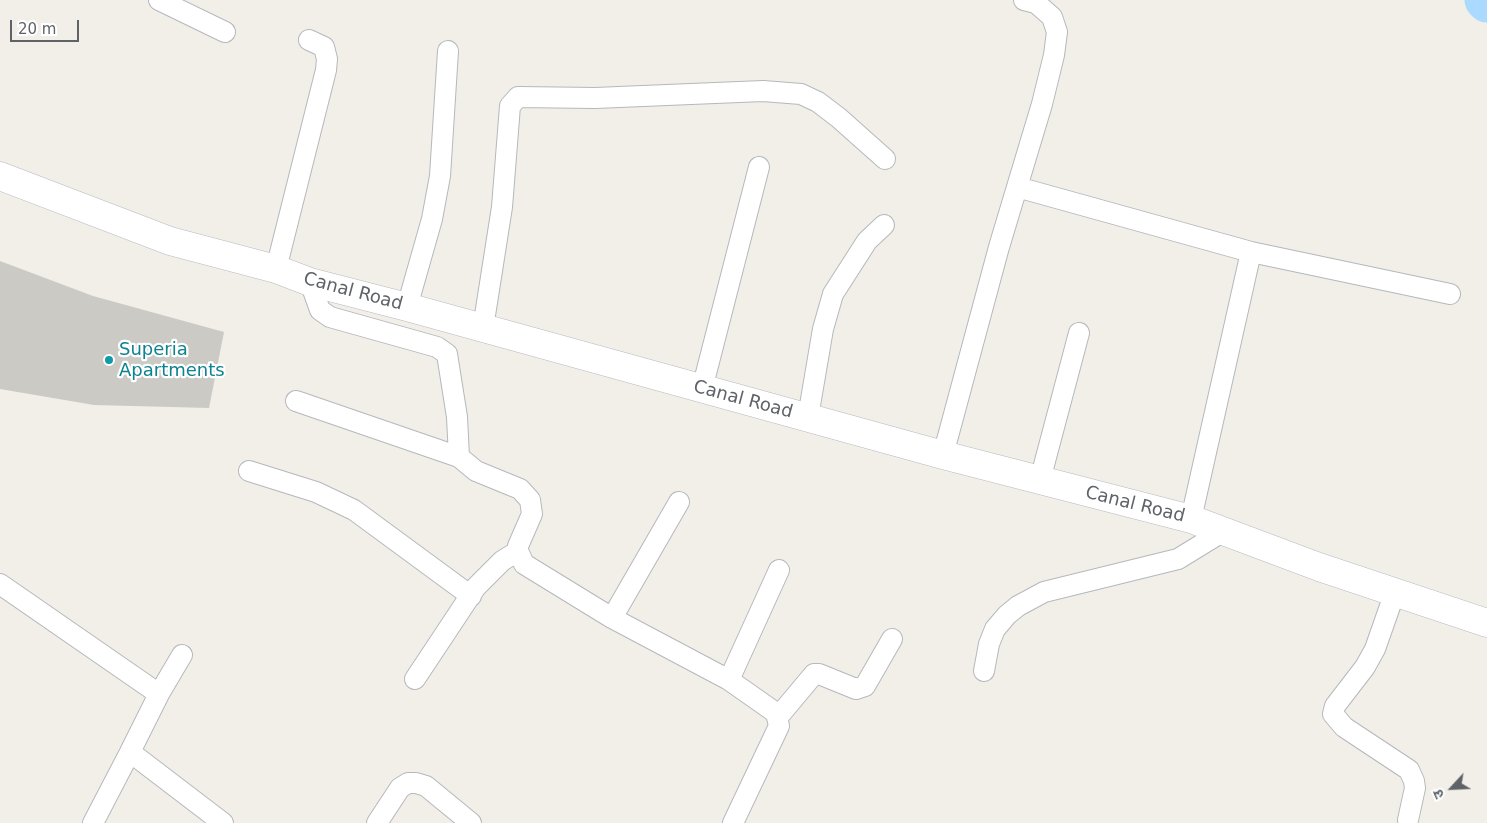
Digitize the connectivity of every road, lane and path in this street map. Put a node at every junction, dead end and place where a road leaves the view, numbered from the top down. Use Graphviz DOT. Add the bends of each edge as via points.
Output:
graph roads {
  1 [pos="159,0"];
  2 [pos="1024,0"];
  3 [pos="225,32"];
  4 [pos="309,40"];
  5 [pos="448,51"];
  6 [pos="885,159"];
  7 [pos="759,167"];
  8 [pos="0,176"];
  9 [pos="1017,187"];
  10 [pos="884,225"];
  11 [pos="1251,252"];
  12 [pos="276,269"];
  13 [pos="310,282"];
  14 [pos="1450,294"];
  15 [pos="407,307"];
  16 [pos="483,328"];
  17 [pos="1079,333"];
  18 [pos="702,389"];
  19 [pos="296,401"];
  20 [pos="808,417"];
  21 [pos="943,455"];
  22 [pos="459,457"];
  23 [pos="249,471"];
  24 [pos="1040,480"];
  25 [pos="679,502"];
  26 [pos="1191,519"];
  27 [pos="1222,532"];
  28 [pos="518,551"];
  29 [pos="779,570"];
  30 [pos="0,584"];
  31 [pos="1395,592"];
  32 [pos="471,596"];
  33 [pos="612,618"];
  34 [pos="1487,623"];
  35 [pos="892,639"];
  36 [pos="182,655"];
  37 [pos="984,671"];
  38 [pos="415,680"];
  39 [pos="729,680"];
  40 [pos="159,694"];
  41 [pos="778,718"];
  42 [pos="130,752"];
  43 [pos="1408,820"];
  44 [pos="92,823"];
  45 [pos="223,823"];
  46 [pos="377,823"];
  47 [pos="471,823"];
  48 [pos="733,823"];
  1 -- 3 [label="street"];
  2 -- 9 [label="street" via="1043,8 1052,17 1057,32 1042,104"];
  4 -- 12 [label="street" via="324,47 326,70"];
  5 -- 15 [label="street" via="440,176 432,219"];
  6 -- 16 [label="street" via="818,102 801,94 763,91 595,98 518,97 510,106 500,225"];
  7 -- 18 [label="street"];
  8 -- 12 [label="street, Canal Road" via="170,241"];
  9 -- 11 [label="street"];
  9 -- 21 [label="street"];
  10 -- 20 [label="street" via="867,241 833,294"];
  11 -- 14 [label="street"];
  11 -- 26 [label="street"];
  12 -- 13 [label="street, Canal Road"];
  13 -- 15 [label="street, Canal Road"];
  13 -- 22 [label="street" via="320,310 330,317 437,347 447,354 457,417"];
  15 -- 16 [label="street, Canal Road"];
  16 -- 18 [label="street, Canal Road"];
  17 -- 24 [label="street"];
  18 -- 20 [label="street, Canal Road"];
  19 -- 22 [label="street"];
  20 -- 21 [label="street, Canal Road"];
  21 -- 24 [label="street, Canal Road"];
  22 -- 28 [label="street" via="476,471 520,489 530,500 532,514 519,541"];
  23 -- 32 [label="street" via="316,492 354,510"];
  24 -- 26 [label="street, Canal Road"];
  25 -- 33 [label="street"];
  26 -- 27 [label="street, Canal Road"];
  27 -- 31 [label="street, Canal Road"];
  27 -- 37 [label="street" via="1178,559 1044,592 1018,606 995,629"];
  28 -- 32 [label="street" via="490,571"];
  28 -- 33 [label="street" via="528,567"];
  29 -- 39 [label="street"];
  30 -- 40 [label="street"];
  31 -- 34 [label="street, Canal Road"];
  31 -- 43 [label="street" via="1375,649 1335,706 1333,714 1344,727 1409,770 1414,788"];
  32 -- 38 [label="street"];
  33 -- 39 [label="street"];
  35 -- 41 [label="street" via="865,686 856,689 814,674"];
  36 -- 40 [label="street"];
  39 -- 41 [label="street" via="770,708"];
  40 -- 42 [label="street"];
  41 -- 48 [label="street" via="779,726"];
  42 -- 44 [label="street"];
  42 -- 45 [label="street"];
  46 -- 47 [label="street" via="400,788 408,783 426,786"];
}
